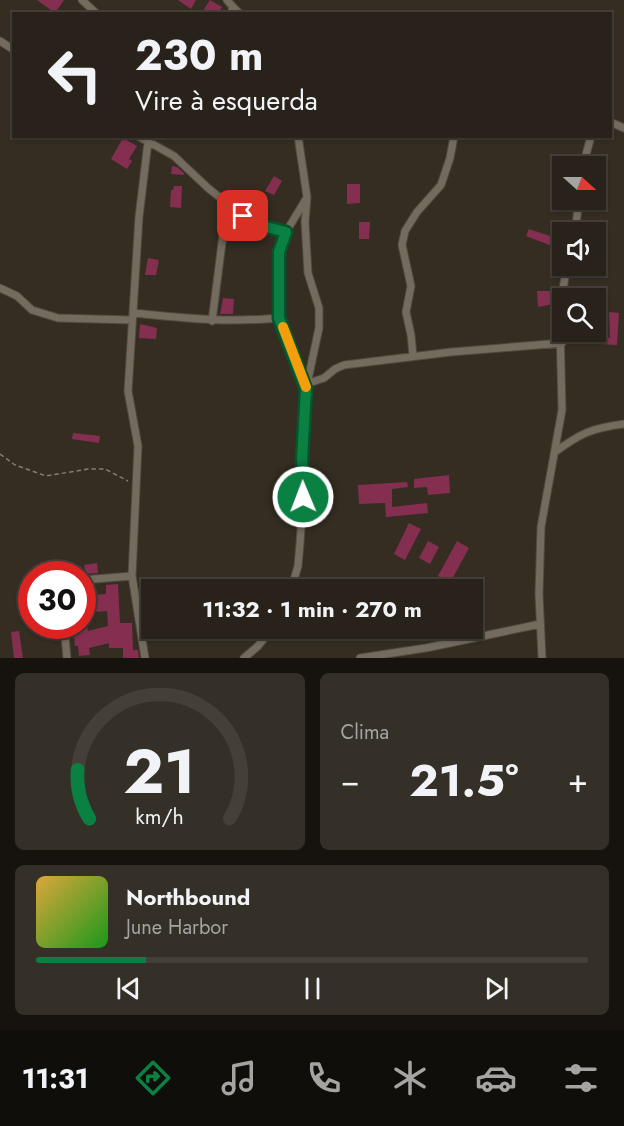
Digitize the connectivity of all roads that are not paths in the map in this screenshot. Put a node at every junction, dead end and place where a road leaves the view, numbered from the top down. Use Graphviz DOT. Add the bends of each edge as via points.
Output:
graph roads {
  1 [pos="82,0"];
  2 [pos="227,0"];
  3 [pos="232,10"];
  4 [pos="95,12"];
  5 [pos="298,138"];
  6 [pos="454,138"];
  7 [pos="590,138"];
  8 [pos="149,139"];
  9 [pos="586,156"];
  10 [pos="307,197"];
  11 [pos="227,204"];
  12 [pos="286,232"];
  13 [pos="566,276"];
  14 [pos="0,288"];
  15 [pos="133,316"];
  16 [pos="279,318"];
  17 [pos="212,321"];
  18 [pos="562,344"];
  19 [pos="413,356"];
  20 [pos="308,386"];
  21 [pos="624,424"];
  22 [pos="555,452"];
  23 [pos="132,576"];
  24 [pos="96,579"];
  25 [pos="294,579"];
  26 [pos="540,624"];
  27 [pos="65,639"];
  28 [pos="264,639"];
  29 [pos="426,648"];
  30 [pos="67,658"];
  31 [pos="145,658"];
  32 [pos="244,658"];
  33 [pos="360,658"];
  34 [pos="427,658"];
  35 [pos="543,658"];
  1 -- 4 [label="street"];
  2 -- 3 [label="street"];
  5 -- 10 [label="street"];
  6 -- 19 [label="street" via="441,185 417,212 405,231 402,245 411,286 406,312"];
  7 -- 9 [label="street"];
  8 -- 11 [label="street"];
  8 -- 15 [label="street"];
  10 -- 12 [label="street"];
  10 -- 20 [label="street" via="308,273 319,308"];
  11 -- 12 [label="street" via="251,221"];
  11 -- 17 [label="street"];
  12 -- 16 [label="street" via="279,252"];
  13 -- 18 [label="street"];
  14 -- 15 [label="street" via="17,296 32,310 58,318"];
  15 -- 17 [label="street"];
  15 -- 23 [label="street" via="128,391 138,446"];
  16 -- 17 [label="street"];
  16 -- 20 [label="street"];
  18 -- 19 [label="street"];
  18 -- 22 [label="street" via="562,410"];
  19 -- 20 [label="street" via="344,365"];
  20 -- 25 [label="street" via="300,543"];
  21 -- 22 [label="street" via="577,436"];
  22 -- 26 [label="street" via="541,527"];
  23 -- 24 [label="street"];
  23 -- 31 [label="street"];
  26 -- 29 [label="street"];
  26 -- 35 [label="street"];
  27 -- 30 [label="street"];
  28 -- 32 [label="street"];
  29 -- 33 [label="street"];
  29 -- 34 [label="street"];
}
